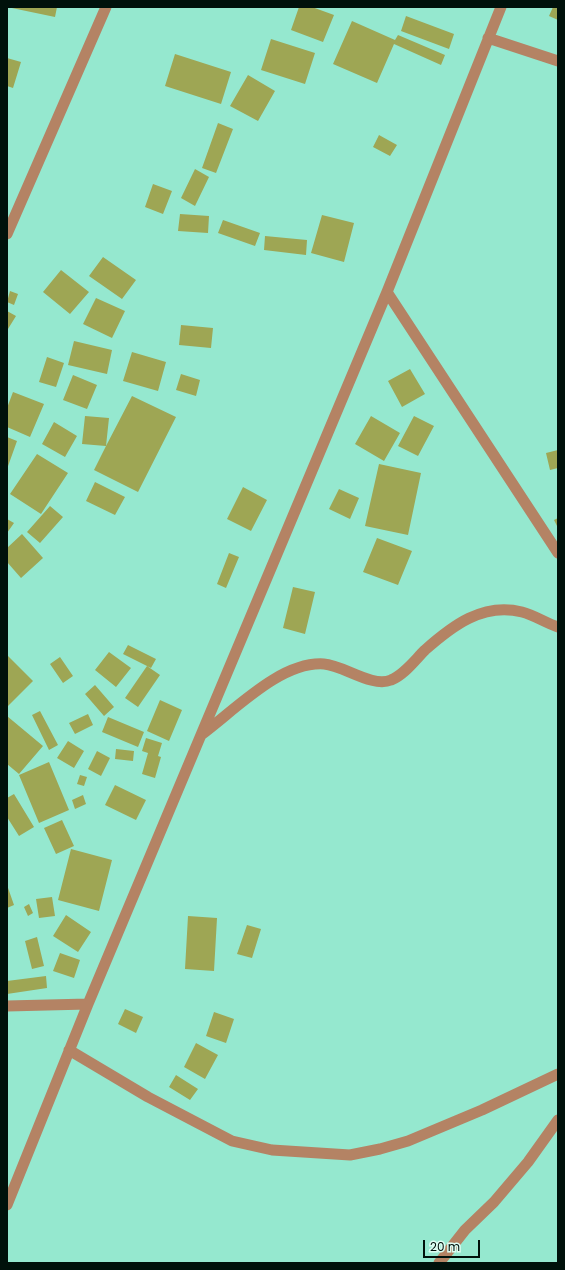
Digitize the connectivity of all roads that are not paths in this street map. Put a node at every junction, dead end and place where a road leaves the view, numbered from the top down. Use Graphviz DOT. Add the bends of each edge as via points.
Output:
graph roads {
  1 [pos="106,7"];
  2 [pos="501,7"];
  3 [pos="488,38"];
  4 [pos="558,61"];
  5 [pos="7,234"];
  6 [pos="386,292"];
  7 [pos="558,552"];
  8 [pos="558,627"];
  9 [pos="201,736"];
  10 [pos="88,1004"];
  11 [pos="7,1006"];
  12 [pos="69,1050"];
  13 [pos="558,1074"];
  14 [pos="558,1120"];
  15 [pos="7,1205"];
  16 [pos="439,1263"];
  1 -- 5 [label="street"];
  2 -- 3 [label="street"];
  3 -- 4 [label="street"];
  3 -- 6 [label="street"];
  6 -- 7 [label="street"];
  6 -- 9 [label="street"];
  8 -- 9 [label="street" via="523,612 507,610 470,616 441,636 400,674 383,682 325,664 305,665 283,673 263,686"];
  9 -- 10 [label="street"];
  10 -- 11 [label="street"];
  10 -- 12 [label="street"];
  12 -- 13 [label="street" via="148,1097 232,1141 272,1150 350,1155 408,1141"];
  12 -- 15 [label="street"];
  14 -- 16 [label="street" via="528,1162 494,1202 465,1230"];
}
